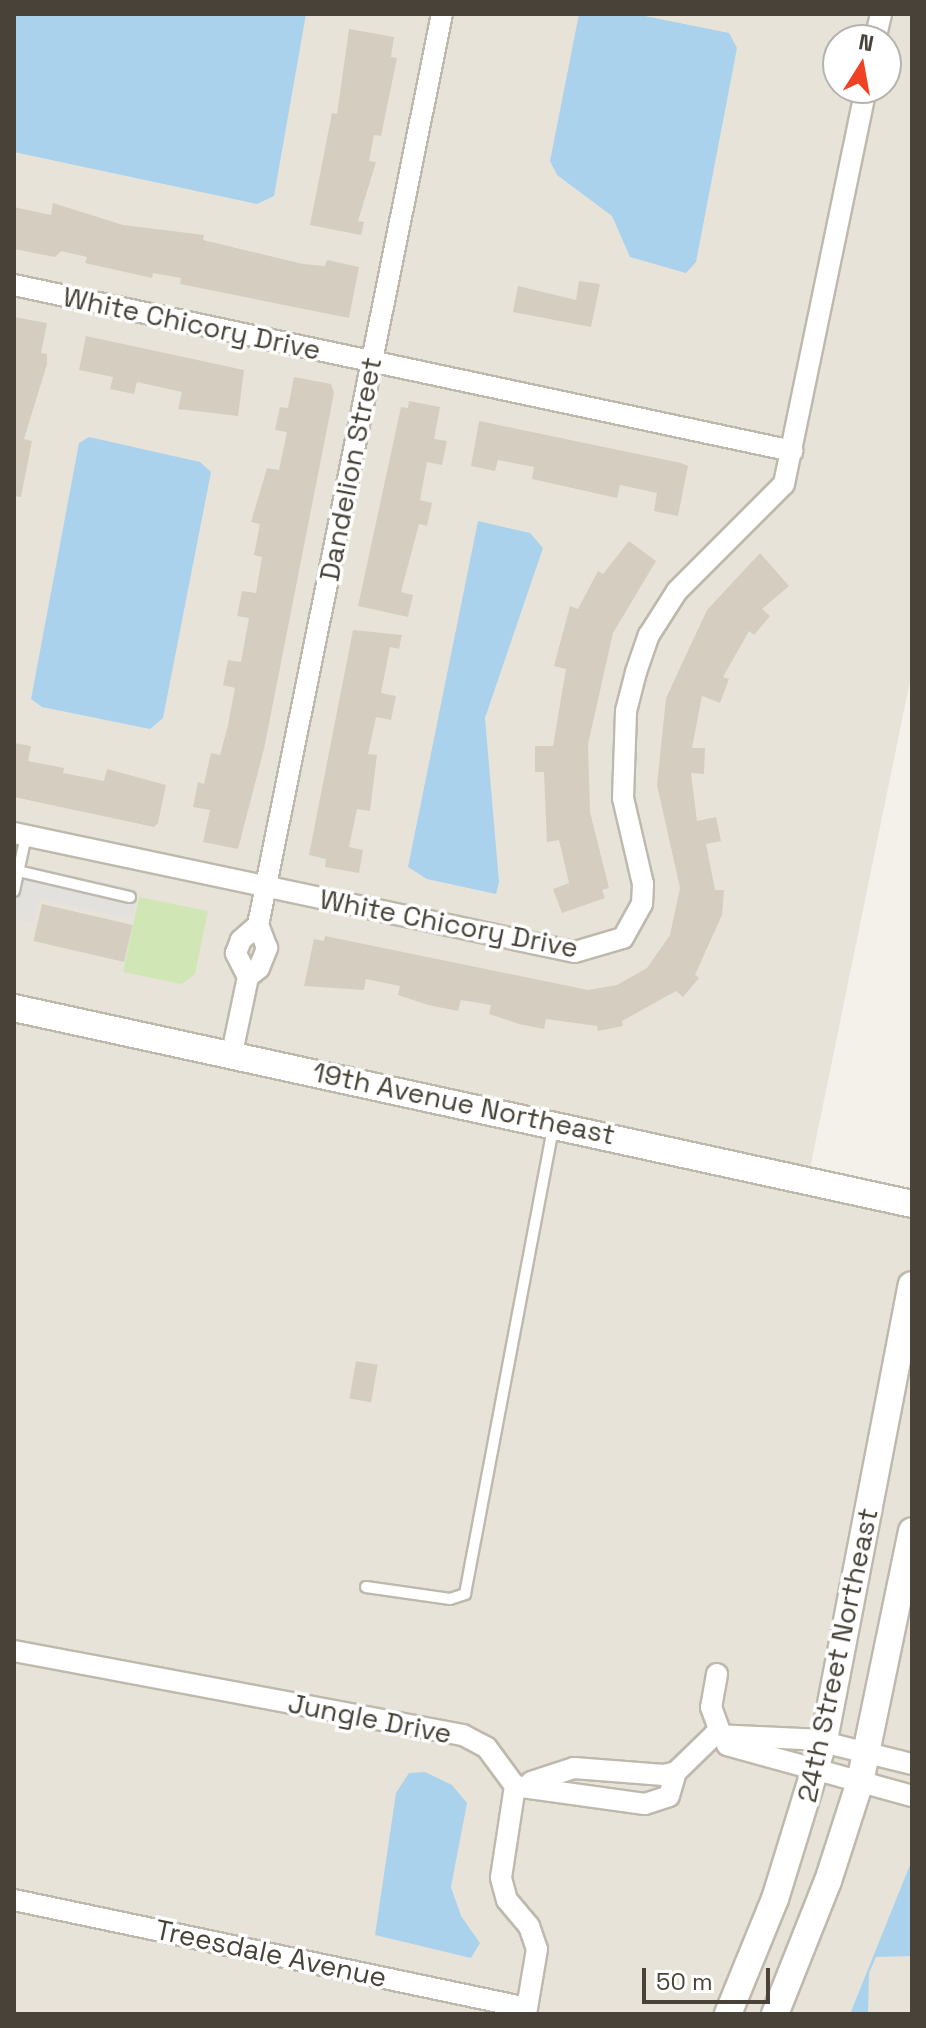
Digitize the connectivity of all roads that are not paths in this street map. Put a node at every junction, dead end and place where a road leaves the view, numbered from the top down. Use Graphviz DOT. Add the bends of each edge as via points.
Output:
graph roads {
  1 [pos="442,14"];
  2 [pos="863,104"];
  3 [pos="14,285"];
  4 [pos="371,361"];
  5 [pos="792,451"];
  6 [pos="20,834"];
  7 [pos="18,871"];
  8 [pos="266,887"];
  9 [pos="14,891"];
  10 [pos="130,897"];
  11 [pos="14,1008"];
  12 [pos="232,1053"];
  13 [pos="554,1122"];
  14 [pos="912,1204"];
  15 [pos="912,1285"];
  16 [pos="912,1531"];
  17 [pos="366,1587"];
  18 [pos="14,1651"];
  19 [pos="717,1674"];
  20 [pos="721,1734"];
  21 [pos="823,1741"];
  22 [pos="699,1747"];
  23 [pos="866,1753"];
  24 [pos="912,1764"];
  25 [pos="816,1770"];
  26 [pos="676,1772"];
  27 [pos="860,1782"];
  28 [pos="515,1786"];
  29 [pos="912,1796"];
  30 [pos="14,1900"];
  31 [pos="527,2011"];
  32 [pos="728,2014"];
  33 [pos="775,2014"];
  1 -- 4 [label="street, Dandelion Street"];
  2 -- 5 [label="street, White Chicory Drive"];
  3 -- 4 [label="street, White Chicory Drive"];
  4 -- 5 [label="street, White Chicory Drive"];
  4 -- 8 [label="street, Dandelion Street"];
  5 -- 8 [label="street, White Chicory Drive" via="777,496 714,549 677,591 649,635 636,672 626,711 623,798 643,894 635,923 623,938 575,952"];
  6 -- 7 [label="lane"];
  6 -- 8 [label="street, White Chicory Drive"];
  7 -- 9 [label="lane"];
  7 -- 10 [label="lane"];
  8 -- 12 [label="street, Dandelion Street" via="258,925 267,948 259,968 248,977"];
  11 -- 12 [label="street, 19th Avenue Northeast"];
  12 -- 13 [label="street, 19th Avenue Northeast"];
  13 -- 14 [label="street, 19th Avenue Northeast"];
  13 -- 17 [label="lane" via="465,1594 450,1599"];
  15 -- 21 [label="street, 24th Street Northeast"];
  16 -- 23 [label="street, 24th Street Northeast"];
  18 -- 28 [label="street, Jungle Drive" via="463,1735 487,1748"];
  19 -- 20 [label="street" via="711,1707"];
  20 -- 21 [label="street"];
  20 -- 22 [label="street"];
  21 -- 23 [label="street"];
  21 -- 25 [label="street, 24th Street Northeast"];
  22 -- 25 [label="street" via="752,1749"];
  22 -- 26 [label="street"];
  23 -- 24 [label="street"];
  23 -- 27 [label="street, 24th Street Northeast"];
  25 -- 27 [label="street"];
  25 -- 32 [label="street, 24th Street Northeast" via="775,1899"];
  26 -- 28 [label="street" via="574,1768"];
  26 -- 28 [label="street" via="669,1796 645,1804"];
  27 -- 29 [label="street"];
  27 -- 33 [label="street, 24th Street Northeast" via="828,1881"];
  28 -- 31 [label="street" via="501,1878 507,1900 529,1926 537,1949"];
  30 -- 31 [label="street, Treesdale Avenue"];
}
